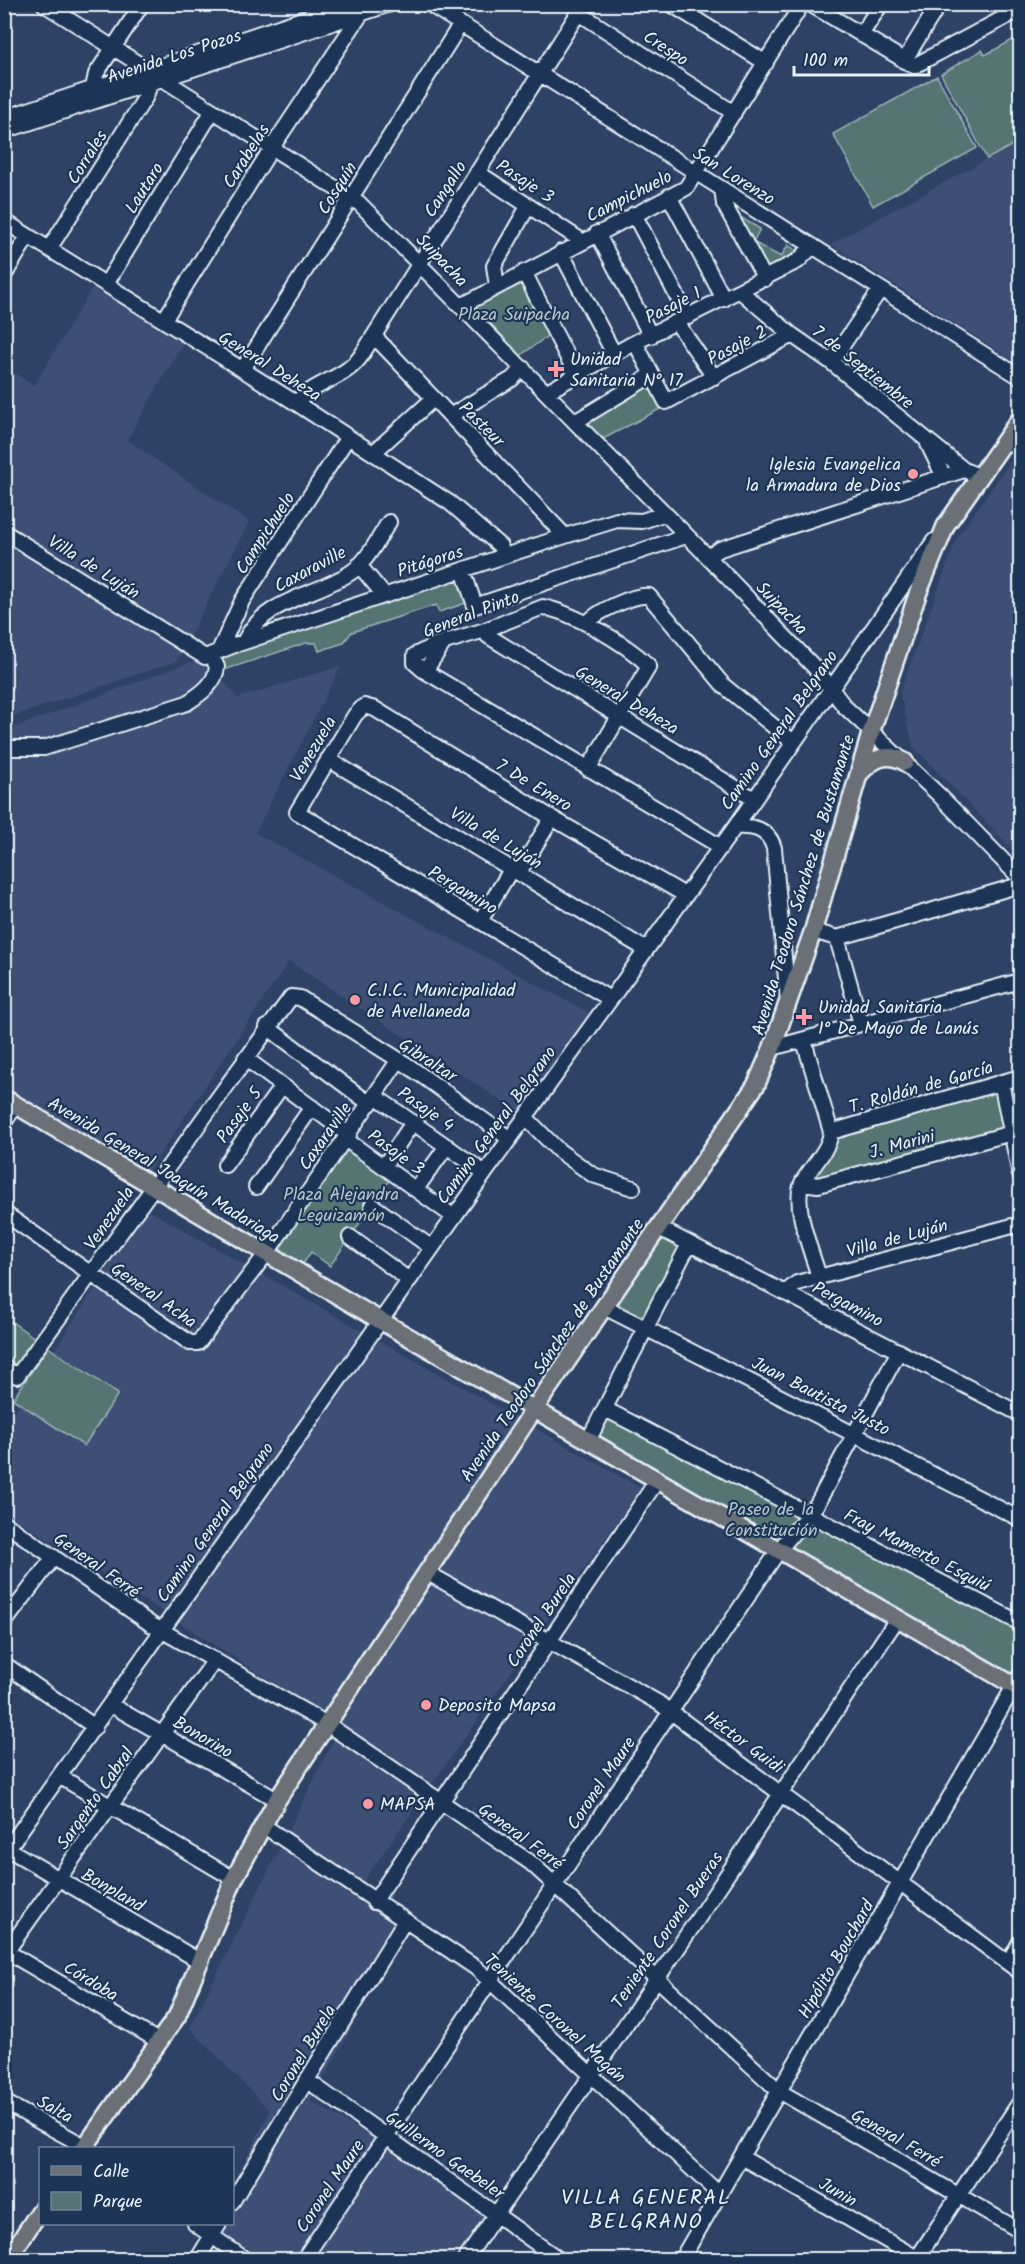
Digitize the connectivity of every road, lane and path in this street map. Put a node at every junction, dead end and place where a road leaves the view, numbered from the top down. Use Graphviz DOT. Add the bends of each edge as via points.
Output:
graph roads {
  1 [pos="44,4"];
  2 [pos="142,4"];
  3 [pos="348,4"];
  4 [pos="390,4"];
  5 [pos="429,4"];
  6 [pos="671,4"];
  7 [pos="802,4"];
  8 [pos="810,4"];
  9 [pos="881,4"];
  10 [pos="939,4"];
  11 [pos="1020,6"];
  12 [pos="581,9"];
  13 [pos="361,14"];
  14 [pos="460,25"];
  15 [pos="861,36"];
  16 [pos="113,49"];
  17 [pos="766,63"];
  18 [pos="909,64"];
  19 [pos="540,75"];
  20 [pos="152,77"];
  21 [pos="93,88"];
  22 [pos="212,112"];
  23 [pos="734,113"];
  24 [pos="4,118"];
  25 [pos="4,131"];
  26 [pos="271,148"];
  27 [pos="477,172"];
  28 [pos="697,173"];
  29 [pos="722,189"];
  30 [pos="669,196"];
  31 [pos="352,198"];
  32 [pos="526,204"];
  33 [pos="634,214"];
  34 [pos="4,221"];
  35 [pos="597,233"];
  36 [pos="28,236"];
  37 [pos="582,241"];
  38 [pos="813,246"];
  39 [pos="49,249"];
  40 [pos="561,252"];
  41 [pos="419,262"];
  42 [pos="524,272"];
  43 [pos="4,276"];
  44 [pos="765,279"];
  45 [pos="106,284"];
  46 [pos="497,286"];
  47 [pos="880,290"];
  48 [pos="740,291"];
  49 [pos="724,299"];
  50 [pos="461,306"];
  51 [pos="164,320"];
  52 [pos="682,320"];
  53 [pos="792,335"];
  54 [pos="374,336"];
  55 [pos="651,336"];
  56 [pos="636,344"];
  57 [pos="614,354"];
  58 [pos="831,362"];
  59 [pos="523,368"];
  60 [pos="243,369"];
  61 [pos="576,374"];
  62 [pos="652,375"];
  63 [pos="714,377"];
  64 [pos="1020,377"];
  65 [pos="547,392"];
  66 [pos="432,400"];
  67 [pos="296,403"];
  68 [pos="450,416"];
  69 [pos="1020,419"];
  70 [pos="575,422"];
  71 [pos="348,437"];
  72 [pos="925,440"];
  73 [pos="1012,444"];
  74 [pos="373,453"];
  75 [pos="972,473"];
  76 [pos="944,477"];
  77 [pos="663,514"];
  78 [pos="389,522"];
  79 [pos="946,525"];
  80 [pos="4,532"];
  81 [pos="565,536"];
  82 [pos="686,536"];
  83 [pos="504,556"];
  84 [pos="708,557"];
  85 [pos="359,565"];
  86 [pos="463,570"];
  87 [pos="384,595"];
  88 [pos="588,623"];
  89 [pos="485,630"];
  90 [pos="244,642"];
  91 [pos="216,654"];
  92 [pos="831,689"];
  93 [pos="364,706"];
  94 [pos="620,716"];
  95 [pos="871,732"];
  96 [pos="793,742"];
  97 [pos="4,748"];
  98 [pos="328,759"];
  99 [pos="905,762"];
  100 [pos="588,769"];
  101 [pos="860,773"];
  102 [pos="754,799"];
  103 [pos="297,812"];
  104 [pos="552,818"];
  105 [pos="735,827"];
  106 [pos="721,847"];
  107 [pos="515,870"];
  108 [pos="1020,880"];
  109 [pos="685,895"];
  110 [pos="480,921"];
  111 [pos="813,931"];
  112 [pos="837,938"];
  113 [pos="645,949"];
  114 [pos="1020,981"];
  115 [pos="295,996"];
  116 [pos="610,999"];
  117 [pos="788,1003"];
  118 [pos="861,1024"];
  119 [pos="267,1027"];
  120 [pos="804,1041"];
  121 [pos="772,1048"];
  122 [pos="245,1058"];
  123 [pos="398,1061"];
  124 [pos="1020,1077"];
  125 [pos="1000,1082"];
  126 [pos="282,1086"];
  127 [pos="373,1100"];
  128 [pos="10,1101"];
  129 [pos="312,1107"];
  130 [pos="526,1118"];
  131 [pos="4,1122"];
  132 [pos="413,1122"];
  133 [pos="831,1132"];
  134 [pos="1012,1133"];
  135 [pos="347,1136"];
  136 [pos="510,1139"];
  137 [pos="447,1146"];
  138 [pos="225,1165"];
  139 [pos="384,1166"];
  140 [pos="485,1173"];
  141 [pos="1020,1175"];
  142 [pos="802,1183"];
  143 [pos="153,1186"];
  144 [pos="256,1187"];
  145 [pos="633,1188"];
  146 [pos="416,1189"];
  147 [pos="372,1205"];
  148 [pos="4,1213"];
  149 [pos="454,1217"];
  150 [pos="1020,1224"];
  151 [pos="659,1228"];
  152 [pos="350,1237"];
  153 [pos="689,1244"];
  154 [pos="432,1248"];
  155 [pos="266,1254"];
  156 [pos="92,1274"];
  157 [pos="819,1277"];
  158 [pos="409,1280"];
  159 [pos="786,1292"];
  160 [pos="604,1307"];
  161 [pos="381,1321"];
  162 [pos="646,1326"];
  163 [pos="194,1344"];
  164 [pos="899,1351"];
  165 [pos="4,1368"];
  166 [pos="535,1408"];
  167 [pos="605,1409"];
  168 [pos="1020,1414"];
  169 [pos="855,1433"];
  170 [pos="590,1439"];
  171 [pos="658,1479"];
  172 [pos="810,1515"];
  173 [pos="1020,1520"];
  174 [pos="4,1523"];
  175 [pos="779,1550"];
  176 [pos="54,1557"];
  177 [pos="426,1572"];
  178 [pos="897,1619"];
  179 [pos="4,1623"];
  180 [pos="1020,1623"];
  181 [pos="163,1630"];
  182 [pos="549,1641"];
  183 [pos="215,1660"];
  184 [pos="4,1664"];
  185 [pos="1019,1684"];
  186 [pos="111,1705"];
  187 [pos="671,1711"];
  188 [pos="327,1724"];
  189 [pos="95,1727"];
  190 [pos="162,1734"];
  191 [pos="59,1776"];
  192 [pos="780,1791"];
  193 [pos="277,1800"];
  194 [pos="440,1801"];
  195 [pos="111,1807"];
  196 [pos="264,1826"];
  197 [pos="8,1845"];
  198 [pos="234,1879"];
  199 [pos="60,1880"];
  200 [pos="556,1882"];
  201 [pos="901,1883"];
  202 [pos="374,1902"];
  203 [pos="404,1922"];
  204 [pos="1020,1942"];
  205 [pos="5,1952"];
  206 [pos="201,1962"];
  207 [pos="1008,1963"];
  208 [pos="1020,1972"];
  209 [pos="489,1979"];
  210 [pos="656,1979"];
  211 [pos="160,2042"];
  212 [pos="591,2074"];
  213 [pos="308,2081"];
  214 [pos="779,2091"];
  215 [pos="4,2102"];
  216 [pos="1020,2102"];
  217 [pos="386,2134"];
  218 [pos="84,2147"];
  219 [pos="87,2147"];
  220 [pos="741,2157"];
  221 [pos="718,2193"];
  222 [pos="959,2195"];
  223 [pos="234,2199"];
  224 [pos="39,2212"];
  225 [pos="497,2214"];
  226 [pos="216,2229"];
  227 [pos="1020,2232"];
  228 [pos="9,2257"];
  229 [pos="197,2259"];
  230 [pos="246,2259"];
  231 [pos="303,2259"];
  232 [pos="465,2259"];
  233 [pos="560,2259"];
  234 [pos="681,2259"];
  235 [pos="916,2259"];
  1 -- 16 [label="street, Suipacha"];
  2 -- 16 [label="street"];
  3 -- 20 [label="street, Avenida Los Pozos"];
  4 -- 13 [label="street, Avenida Los Pozos"];
  5 -- 14 [label="street, San Lorenzo"];
  6 -- 17 [label="street"];
  7 -- 17 [label="street, Campichuelo"];
  8 -- 15 [label="street"];
  9 -- 15 [label="street"];
  10 -- 18 [label="street"];
  11 -- 18 [label="street"];
  12 -- 19 [label="street, Cangallo"];
  12 -- 23 [label="street, Crespo"];
  13 -- 20 [label="street, Avenida Los Pozos"];
  13 -- 26 [label="street, Carabelas"];
  14 -- 19 [label="street, San Lorenzo"];
  14 -- 31 [label="street, Cosquín"];
  15 -- 18 [label="street"];
  16 -- 20 [label="street, Suipacha"];
  16 -- 21 [label="street" via="96,74"];
  17 -- 23 [label="street, Campichuelo"];
  19 -- 27 [label="street, Cangallo"];
  19 -- 28 [label="street, San Lorenzo"];
  20 -- 21 [label="street, Avenida Los Pozos"];
  20 -- 22 [label="street, Suipacha"];
  20 -- 25 [label="street, Avenida Los Pozos"];
  20 -- 39 [label="street, Corrales" via="145,98"];
  21 -- 24 [label="street, Avenida Los Pozos"];
  22 -- 26 [label="street, Suipacha"];
  22 -- 45 [label="street, Lautaro"];
  23 -- 28 [label="street, Campichuelo"];
  26 -- 31 [label="street, Suipacha"];
  26 -- 51 [label="street, Carabelas"];
  27 -- 32 [label="street, Pasaje 3"];
  27 -- 41 [label="street, Cangallo"];
  28 -- 29 [label="street, San Lorenzo"];
  28 -- 30 [label="street, Campichuelo" via="686,188"];
  29 -- 38 [label="street, San Lorenzo"];
  29 -- 44 [label="street" via="724,204"];
  30 -- 33 [label="street, Campichuelo"];
  30 -- 49 [label="street"];
  31 -- 41 [label="street, Suipacha"];
  31 -- 60 [label="street, Cosquín"];
  32 -- 37 [label="street, Pasaje 3"];
  32 -- 46 [label="street" via="494,266"];
  33 -- 35 [label="street, Campichuelo"];
  33 -- 52 [label="street"];
  34 -- 36 [label="street, General Deheza"];
  35 -- 37 [label="street, Campichuelo"];
  35 -- 55 [label="street"];
  36 -- 39 [label="street, General Deheza"];
  36 -- 43 [label="street"];
  37 -- 40 [label="street, Campichuelo"];
  38 -- 44 [label="street, Pasaje 1" via="798,261"];
  38 -- 47 [label="street, San Lorenzo"];
  39 -- 45 [label="street, General Deheza"];
  40 -- 42 [label="street, Campichuelo"];
  40 -- 57 [label="street"];
  41 -- 50 [label="street, Suipacha"];
  41 -- 54 [label="street, Cangallo"];
  42 -- 46 [label="street, Campichuelo"];
  42 -- 61 [label="street"];
  44 -- 48 [label="street, Pasaje 1"];
  45 -- 51 [label="street, General Deheza"];
  46 -- 50 [label="street, Campichuelo"];
  47 -- 58 [label="street"];
  47 -- 64 [label="street, San Lorenzo"];
  48 -- 49 [label="street, Pasaje 1"];
  48 -- 53 [label="street, 7 de Septiembre"];
  49 -- 52 [label="street, Pasaje 1"];
  50 -- 59 [label="street, Suipacha"];
  51 -- 60 [label="street, General Deheza"];
  52 -- 55 [label="street, Pasaje 1"];
  52 -- 63 [label="street"];
  53 -- 58 [label="street, 7 de Septiembre"];
  53 -- 63 [label="street, Pasaje 2"];
  54 -- 66 [label="street, Pasteur"];
  54 -- 67 [label="street, Cangallo" via="353,366 306,392"];
  55 -- 56 [label="street, Pasaje 1"];
  56 -- 57 [label="street, Pasaje 1"];
  56 -- 62 [label="street"];
  57 -- 61 [label="street, Pasaje 1"];
  58 -- 72 [label="street, 7 de Septiembre"];
  59 -- 65 [label="street, Suipacha"];
  59 -- 68 [label="street" via="512,379"];
  60 -- 67 [label="street, General Deheza"];
  61 -- 65 [label="street, Pasaje 1"];
  62 -- 63 [label="street, Pasaje 2" via="666,402"];
  62 -- 70 [label="street"];
  65 -- 70 [label="street, Suipacha"];
  66 -- 68 [label="street, Pasteur"];
  66 -- 74 [label="street"];
  67 -- 71 [label="street, General Deheza"];
  68 -- 81 [label="street, Pasteur"];
  69 -- 73 [label="main road, Camino General Belgrano"];
  70 -- 77 [label="street, Suipacha"];
  71 -- 74 [label="street, General Deheza"];
  71 -- 91 [label="street, Campichuelo" via="242,601"];
  72 -- 75 [label="street, 7 de Septiembre"];
  72 -- 76 [label="street"];
  73 -- 75 [label="main road, Camino General Belgrano"];
  74 -- 83 [label="street, General Deheza" via="450,502 500,546"];
  75 -- 76 [label="street"];
  75 -- 79 [label="main road, Camino General Belgrano"];
  76 -- 84 [label="street" via="720,549"];
  77 -- 81 [label="street, Pitágoras" via="642,521 617,520"];
  77 -- 82 [label="street, Suipacha"];
  78 -- 85 [label="street, Caxaraville"];
  79 -- 92 [label="street, Camino General Belgrano"];
  79 -- 95 [label="main road, Avenida Teodoro Sánchez de Bustamante" via="918,593"];
  80 -- 91 [label="street, Villa de Luján" via="195,652 205,657"];
  81 -- 83 [label="street, Pitágoras"];
  82 -- 84 [label="street, Suipacha"];
  82 -- 86 [label="street" via="476,606"];
  83 -- 86 [label="street, Pitágoras"];
  84 -- 92 [label="street, Suipacha"];
  85 -- 87 [label="street"];
  85 -- 90 [label="street, Caxaraville" via="265,615 251,628"];
  86 -- 87 [label="street, Pitágoras"];
  87 -- 90 [label="street, Pitágoras"];
  88 -- 89 [label="street, General Pinto" via="549,608 533,610"];
  88 -- 94 [label="street" via="648,664 646,675"];
  88 -- 96 [label="street" via="603,610 641,595 649,596 724,686"];
  89 -- 94 [label="street, General Deheza" via="488,636"];
  89 -- 100 [label="street, General Pinto" via="445,641 420,667"];
  90 -- 91 [label="street, Pitágoras"];
  91 -- 97 [label="street" via="213,680 186,703 44,748"];
  92 -- 95 [label="street"];
  92 -- 96 [label="street, Camino General Belgrano"];
  93 -- 98 [label="street, Venezuela"];
  93 -- 104 [label="street, 7 De Enero" via="375,709"];
  94 -- 100 [label="street"];
  94 -- 102 [label="street, General Deheza"];
  95 -- 99 [label="street"];
  95 -- 101 [label="main road, Avenida Teodoro Sánchez de Bustamante"];
  96 -- 102 [label="street, Camino General Belgrano"];
  98 -- 103 [label="street, Venezuela"];
  98 -- 107 [label="street, Villa de Luján"];
  99 -- 101 [label="main road" via="884,757 871,762"];
  99 -- 108 [label="street"];
  100 -- 106 [label="street"];
  101 -- 111 [label="main road, Avenida Teodoro Sánchez de Bustamante"];
  102 -- 105 [label="street, Camino General Belgrano"];
  103 -- 110 [label="street, Pergamino"];
  104 -- 107 [label="street"];
  104 -- 109 [label="street, 7 De Enero"];
  105 -- 106 [label="street, Camino General Belgrano"];
  105 -- 117 [label="street" via="763,831 774,848"];
  106 -- 109 [label="street, Camino General Belgrano"];
  107 -- 110 [label="street"];
  107 -- 113 [label="street, Villa de Luján"];
  108 -- 112 [label="street" via="1013,887"];
  109 -- 113 [label="street, Camino General Belgrano"];
  110 -- 116 [label="street, Pergamino"];
  111 -- 112 [label="street"];
  111 -- 117 [label="main road, Avenida Teodoro Sánchez de Bustamante"];
  112 -- 118 [label="street"];
  113 -- 116 [label="street, Camino General Belgrano"];
  114 -- 118 [label="street"];
  115 -- 119 [label="street, Venezuela" via="287,999"];
  115 -- 123 [label="street, Gibraltar"];
  116 -- 130 [label="street, Camino General Belgrano"];
  117 -- 121 [label="main road, Avenida Teodoro Sánchez de Bustamante"];
  118 -- 120 [label="street"];
  119 -- 122 [label="street, Venezuela"];
  119 -- 127 [label="street, Pasaje 4"];
  120 -- 121 [label="street"];
  120 -- 133 [label="street"];
  121 -- 151 [label="main road, Avenida Teodoro Sánchez de Bustamante" via="745,1103"];
  122 -- 126 [label="street, Pasaje 3"];
  122 -- 143 [label="street, Venezuela"];
  123 -- 127 [label="street, Caxaraville"];
  123 -- 136 [label="street, Gibraltar"];
  124 -- 125 [label="street, T. Roldán de García"];
  125 -- 133 [label="street, T. Roldán de García"];
  125 -- 134 [label="street"];
  126 -- 129 [label="street, Pasaje 3"];
  126 -- 138 [label="street, Pasaje 5"];
  127 -- 132 [label="street, Pasaje 4"];
  127 -- 135 [label="street, Caxaraville"];
  128 -- 131 [label="street"];
  128 -- 143 [label="main road, Avenida General Joaquín Madariaga"];
  129 -- 135 [label="street, Pasaje 3"];
  129 -- 144 [label="street"];
  130 -- 136 [label="street, Camino General Belgrano"];
  130 -- 145 [label="street" via="558,1150 593,1175"];
  132 -- 137 [label="street, Pasaje 4"];
  132 -- 139 [label="street"];
  133 -- 142 [label="street"];
  134 -- 141 [label="street"];
  134 -- 142 [label="street, J. Marini" via="818,1185"];
  135 -- 139 [label="street, Pasaje 3"];
  135 -- 155 [label="street, Caxaraville"];
  136 -- 140 [label="street, Camino General Belgrano"];
  137 -- 140 [label="street, Pasaje 4"];
  137 -- 146 [label="street"];
  139 -- 146 [label="street, Pasaje 3"];
  140 -- 149 [label="street, Camino General Belgrano"];
  142 -- 157 [label="street" via="798,1204"];
  143 -- 155 [label="main road, Avenida General Joaquín Madariaga"];
  143 -- 156 [label="street, Venezuela"];
  146 -- 149 [label="street, Pasaje 3"];
  147 -- 154 [label="street"];
  148 -- 156 [label="street, General Acha"];
  149 -- 154 [label="street, Camino General Belgrano"];
  150 -- 157 [label="street, Villa de Luján"];
  151 -- 153 [label="street, Pergamino"];
  151 -- 160 [label="main road, Avenida Teodoro Sánchez de Bustamante"];
  152 -- 158 [label="street"];
  153 -- 159 [label="street, Pergamino"];
  153 -- 162 [label="street"];
  154 -- 158 [label="street, Camino General Belgrano"];
  155 -- 161 [label="main road, Avenida General Joaquín Madariaga"];
  155 -- 163 [label="street, Caxaraville" via="203,1339"];
  156 -- 163 [label="street, General Acha"];
  156 -- 165 [label="street, Venezuela" via="17,1376"];
  157 -- 159 [label="street, Villa de Luján" via="797,1283"];
  158 -- 161 [label="street, Camino General Belgrano"];
  159 -- 164 [label="street, Pergamino"];
  160 -- 162 [label="street, Juan Bautista Justo"];
  160 -- 166 [label="main road, Avenida Teodoro Sánchez de Bustamante"];
  161 -- 166 [label="main road, Avenida General Joaquín Madariaga"];
  161 -- 181 [label="street, Camino General Belgrano"];
  162 -- 167 [label="street"];
  162 -- 169 [label="street, Juan Bautista Justo"];
  164 -- 168 [label="street, Pergamino"];
  164 -- 169 [label="street, Coronel Maure"];
  166 -- 170 [label="main road, Avenida General Joaquín Madariaga"];
  166 -- 177 [label="main road, Avenida Teodoro Sánchez de Bustamante"];
  167 -- 170 [label="street"];
  167 -- 172 [label="street, Fray Mamerto Esquiú"];
  169 -- 172 [label="street, Coronel Maure"];
  169 -- 173 [label="street, Juan Bautista Justo"];
  170 -- 171 [label="main road, Avenida General Joaquín Madariaga"];
  171 -- 175 [label="main road, Avenida General Joaquín Madariaga"];
  171 -- 182 [label="street, Coronel Burela"];
  172 -- 175 [label="street, Coronel Maure"];
  172 -- 180 [label="street, Fray Mamerto Esquiú"];
  174 -- 176 [label="street, General Ferré"];
  175 -- 178 [label="main road, Avenida General Joaquín Madariaga"];
  175 -- 187 [label="street, Coronel Maure"];
  176 -- 179 [label="street"];
  176 -- 181 [label="street, General Ferré"];
  177 -- 182 [label="street, Héctor Guidi"];
  177 -- 188 [label="main road, Avenida Teodoro Sánchez de Bustamante"];
  178 -- 185 [label="main road, Avenida General Joaquín Madariaga"];
  178 -- 192 [label="street, Teniente Coronel Bueras"];
  181 -- 183 [label="street, General Ferré"];
  181 -- 186 [label="street, Camino General Belgrano"];
  182 -- 187 [label="street, Héctor Guidi"];
  182 -- 194 [label="street, Coronel Burela"];
  183 -- 188 [label="street, General Ferré"];
  183 -- 190 [label="street, Sargento Cabral"];
  184 -- 189 [label="street"];
  185 -- 201 [label="street, Hipólito Bouchard"];
  186 -- 189 [label="street, Camino General Belgrano"];
  186 -- 190 [label="street, Bonorino"];
  187 -- 192 [label="street, Héctor Guidi"];
  187 -- 200 [label="street, Coronel Maure"];
  188 -- 193 [label="main road, Avenida Teodoro Sánchez de Bustamante"];
  188 -- 194 [label="street, General Ferré"];
  189 -- 191 [label="street, Camino General Belgrano"];
  190 -- 193 [label="street, Bonorino"];
  190 -- 195 [label="street, Sargento Cabral"];
  191 -- 195 [label="street"];
  191 -- 197 [label="street, Camino General Belgrano"];
  192 -- 201 [label="street, Héctor Guidi"];
  192 -- 210 [label="street, Teniente Coronel Bueras"];
  193 -- 196 [label="main road, Avenida Teodoro Sánchez de Bustamante"];
  194 -- 200 [label="street, General Ferré"];
  194 -- 202 [label="street, Coronel Burela"];
  195 -- 198 [label="street"];
  195 -- 199 [label="street, Sargento Cabral"];
  196 -- 198 [label="main road, Avenida Teodoro Sánchez de Bustamante"];
  196 -- 202 [label="street, Teniente Coronel Magán"];
  197 -- 199 [label="street, Bonpland"];
  198 -- 206 [label="main road, Avenida Teodoro Sánchez de Bustamante"];
  199 -- 205 [label="street, Sargento Cabral"];
  199 -- 206 [label="street, Bonpland"];
  200 -- 209 [label="street, Coronel Maure"];
  200 -- 210 [label="street, General Ferré"];
  201 -- 207 [label="street, Héctor Guidi"];
  201 -- 214 [label="street, Hipólito Bouchard"];
  202 -- 203 [label="street, Teniente Coronel Magán"];
  203 -- 209 [label="street, Teniente Coronel Magán"];
  203 -- 213 [label="street, Coronel Burela"];
  204 -- 207 [label="street"];
  205 -- 211 [label="street, Córdoba"];
  206 -- 211 [label="main road, Avenida Teodoro Sánchez de Bustamante" via="177,2016"];
  207 -- 208 [label="street, Héctor Guidi"];
  209 -- 212 [label="street, Teniente Coronel Magán"];
  209 -- 217 [label="street, Coronel Maure"];
  210 -- 212 [label="street, Teniente Coronel Bueras"];
  210 -- 214 [label="street, General Ferré"];
  211 -- 219 [label="main road, Avenida Teodoro Sánchez de Bustamante"];
  212 -- 221 [label="street, Teniente Coronel Magán"];
  212 -- 225 [label="street, Teniente Coronel Bueras"];
  213 -- 217 [label="street, Guillermo Gaebeler"];
  213 -- 223 [label="street, Coronel Burela"];
  214 -- 220 [label="street, Hipólito Bouchard"];
  214 -- 222 [label="street, General Ferré"];
  215 -- 218 [label="street, Salta"];
  216 -- 222 [label="street"];
  217 -- 225 [label="street, Guillermo Gaebeler"];
  217 -- 231 [label="street, Coronel Maure"];
  220 -- 221 [label="street, Hipólito Bouchard"];
  220 -- 235 [label="street, Junin"];
  221 -- 234 [label="street, Hipólito Bouchard"];
  222 -- 227 [label="street, General Ferré"];
  222 -- 235 [label="street"];
  224 -- 228 [label="main road"];
  225 -- 232 [label="street, Teniente Coronel Bueras"];
  225 -- 233 [label="street, Guillermo Gaebeler"];
  226 -- 229 [label="street"];
  226 -- 230 [label="street"];
}
